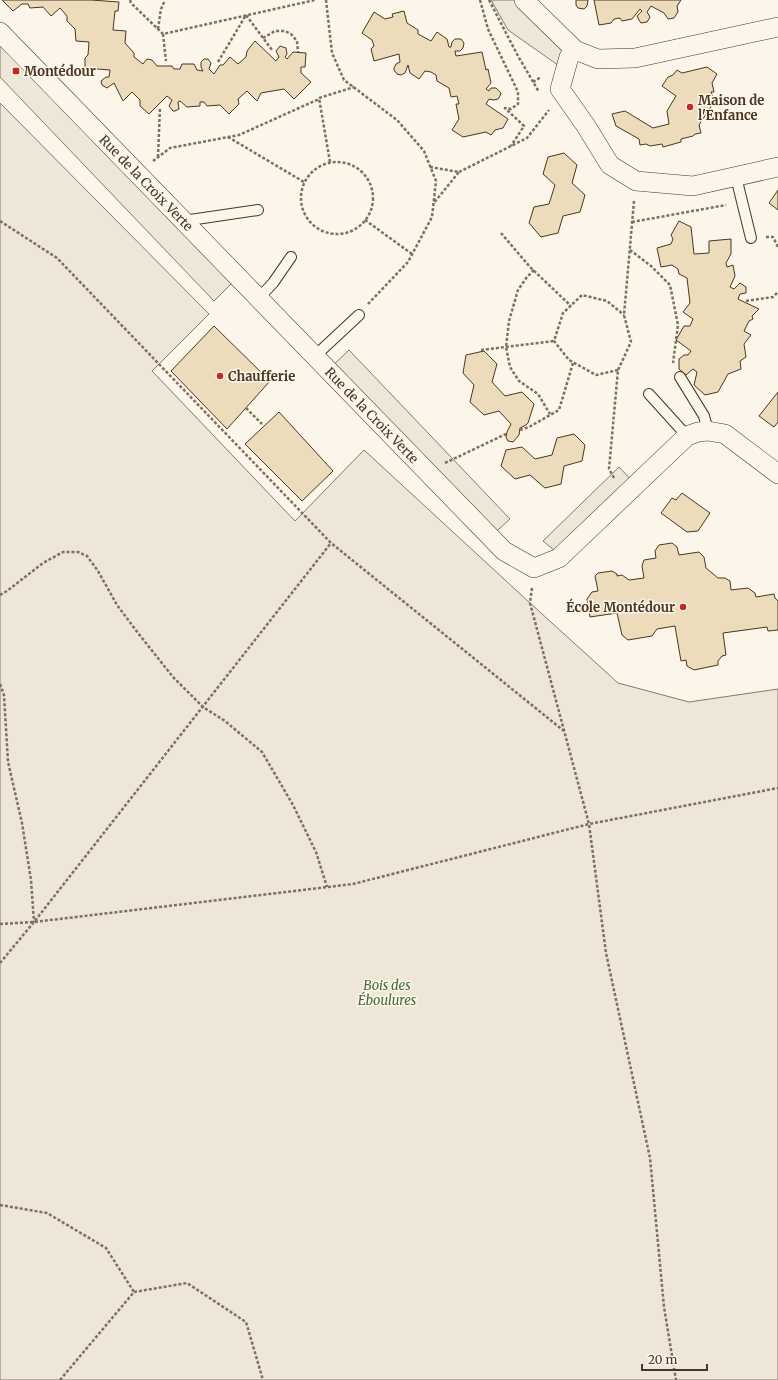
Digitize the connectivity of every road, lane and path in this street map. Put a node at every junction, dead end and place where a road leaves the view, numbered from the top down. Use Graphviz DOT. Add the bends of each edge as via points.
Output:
graph roads {
  1 [pos="130,0"];
  2 [pos="165,0"];
  3 [pos="315,0"];
  4 [pos="326,0"];
  5 [pos="480,0"];
  6 [pos="524,0"];
  7 [pos="246,15"];
  8 [pos="778,27"];
  9 [pos="158,30"];
  10 [pos="0,32"];
  11 [pos="163,34"];
  12 [pos="263,38"];
  13 [pos="272,50"];
  14 [pos="575,50"];
  15 [pos="298,52"];
  16 [pos="166,61"];
  17 [pos="218,62"];
  18 [pos="354,88"];
  19 [pos="319,99"];
  20 [pos="160,107"];
  21 [pos="549,110"];
  22 [pos="228,137"];
  23 [pos="511,146"];
  24 [pos="158,158"];
  25 [pos="330,162"];
  26 [pos="430,167"];
  27 [pos="778,167"];
  28 [pos="459,172"];
  29 [pos="137,173"];
  30 [pos="736,177"];
  31 [pos="636,181"];
  32 [pos="304,182"];
  33 [pos="742,202"];
  34 [pos="433,204"];
  35 [pos="258,210"];
  36 [pos="366,220"];
  37 [pos="0,221"];
  38 [pos="183,221"];
  39 [pos="632,222"];
  40 [pos="501,233"];
  41 [pos="752,238"];
  42 [pos="630,250"];
  43 [pos="412,254"];
  44 [pos="291,257"];
  45 [pos="534,270"];
  46 [pos="778,292"];
  47 [pos="259,298"];
  48 [pos="746,301"];
  49 [pos="570,306"];
  50 [pos="359,315"];
  51 [pos="624,315"];
  52 [pos="554,341"];
  53 [pos="506,347"];
  54 [pos="481,350"];
  55 [pos="315,356"];
  56 [pos="573,363"];
  57 [pos="618,370"];
  58 [pos="680,377"];
  59 [pos="649,394"];
  60 [pos="246,408"];
  61 [pos="550,414"];
  62 [pos="262,424"];
  63 [pos="520,430"];
  64 [pos="708,431"];
  65 [pos="506,434"];
  66 [pos="687,436"];
  67 [pos="776,469"];
  68 [pos="426,472"];
  69 [pos="625,496"];
  70 [pos="331,543"];
  71 [pos="534,568"];
  72 [pos="0,595"];
  73 [pos="0,684"];
  74 [pos="203,707"];
  75 [pos="564,731"];
  76 [pos="778,788"];
  77 [pos="589,824"];
  78 [pos="327,888"];
  79 [pos="34,922"];
  80 [pos="0,924"];
  81 [pos="0,963"];
  82 [pos="0,1205"];
  83 [pos="134,1292"];
  84 [pos="60,1380"];
  85 [pos="263,1380"];
  86 [pos="676,1380"];
  1 -- 9 [label="path"];
  2 -- 9 [label="path" via="161,8"];
  3 -- 7 [label="path"];
  4 -- 18 [label="path" via="332,53 344,80"];
  5 -- 23 [label="path" via="488,29 518,92 518,104 511,109 505,108 524,126"];
  6 -- 14 [label="street"];
  7 -- 11 [label="path"];
  7 -- 12 [label="path"];
  7 -- 17 [label="path"];
  8 -- 14 [label="street" via="635,58 598,59"];
  9 -- 11 [label="path"];
  10 -- 29 [label="street, Rue de la Croix Verte"];
  11 -- 16 [label="path"];
  12 -- 13 [label="path"];
  12 -- 15 [label="path" via="275,31 285,31 297,41"];
  14 -- 31 [label="street" via="569,57 560,89 610,165"];
  18 -- 19 [label="path"];
  18 -- 26 [label="path" via="397,120 424,151"];
  19 -- 22 [label="path" via="239,135"];
  19 -- 25 [label="path"];
  20 -- 24 [label="path"];
  21 -- 23 [label="path" via="527,138"];
  22 -- 24 [label="path" via="170,148"];
  22 -- 32 [label="path"];
  23 -- 28 [label="path"];
  24 -- 29 [label="path"];
  25 -- 32 [label="path" via="315,169"];
  25 -- 36 [label="path" via="354,166 364,174 373,196"];
  26 -- 28 [label="path"];
  26 -- 34 [label="path" via="436,181"];
  27 -- 30 [label="street"];
  28 -- 34 [label="path"];
  29 -- 38 [label="street, Rue de la Croix Verte"];
  30 -- 31 [label="street" via="693,186"];
  30 -- 33 [label="lane"];
  31 -- 39 [label="path"];
  32 -- 36 [label="path" via="300,193 301,205 312,226 334,235 357,228"];
  33 -- 39 [label="path"];
  33 -- 41 [label="lane"];
  34 -- 43 [label="path" via="432,217"];
  35 -- 38 [label="lane"];
  36 -- 43 [label="path"];
  37 -- 70 [label="path" via="57,258"];
  38 -- 47 [label="street, Rue de la Croix Verte"];
  39 -- 42 [label="path"];
  40 -- 45 [label="path"];
  42 -- 51 [label="path"];
  42 -- 58 [label="path" via="670,285 678,325 673,369"];
  43 -- 50 [label="path" via="408,262"];
  44 -- 47 [label="lane"];
  45 -- 49 [label="path"];
  45 -- 53 [label="path" via="518,290 509,320"];
  46 -- 48 [label="path" via="772,297"];
  47 -- 55 [label="street, Rue de la Croix Verte"];
  49 -- 51 [label="path" via="582,295 607,301"];
  49 -- 52 [label="path" via="563,313"];
  50 -- 55 [label="lane"];
  51 -- 57 [label="path" via="631,342"];
  52 -- 53 [label="path"];
  52 -- 56 [label="path"];
  53 -- 54 [label="path"];
  53 -- 61 [label="path" via="510,366 519,381 538,394"];
  55 -- 68 [label="street, Rue de la Croix Verte"];
  56 -- 57 [label="path" via="596,375"];
  56 -- 61 [label="path" via="559,410"];
  57 -- 69 [label="path" via="609,469"];
  58 -- 64 [label="lane" via="704,416"];
  59 -- 66 [label="lane"];
  60 -- 62 [label="path"];
  61 -- 63 [label="path"];
  64 -- 66 [label="street"];
  64 -- 67 [label="street" via="725,434"];
  65 -- 68 [label="path"];
  66 -- 69 [label="street"];
  68 -- 71 [label="street, Rue de la Croix Verte" via="504,551"];
  69 -- 71 [label="street" via="559,558"];
  70 -- 74 [label="path"];
  70 -- 75 [label="path"];
  71 -- 75 [label="path" via="530,603"];
  72 -- 74 [label="path" via="62,552 78,552 87,556 138,633"];
  73 -- 79 [label="path" via="4,695 8,762 23,830 31,880"];
  74 -- 78 [label="path" via="225,721 262,752 293,805 316,852"];
  74 -- 79 [label="path"];
  75 -- 77 [label="path"];
  76 -- 77 [label="path"];
  77 -- 78 [label="path" via="353,884"];
  77 -- 86 [label="path" via="606,953 650,1158 664,1307"];
  78 -- 79 [label="path"];
  79 -- 80 [label="path"];
  79 -- 81 [label="path"];
  82 -- 83 [label="path" via="47,1213 106,1248"];
  83 -- 84 [label="path"];
  83 -- 85 [label="path" via="187,1283 246,1322"];
}
